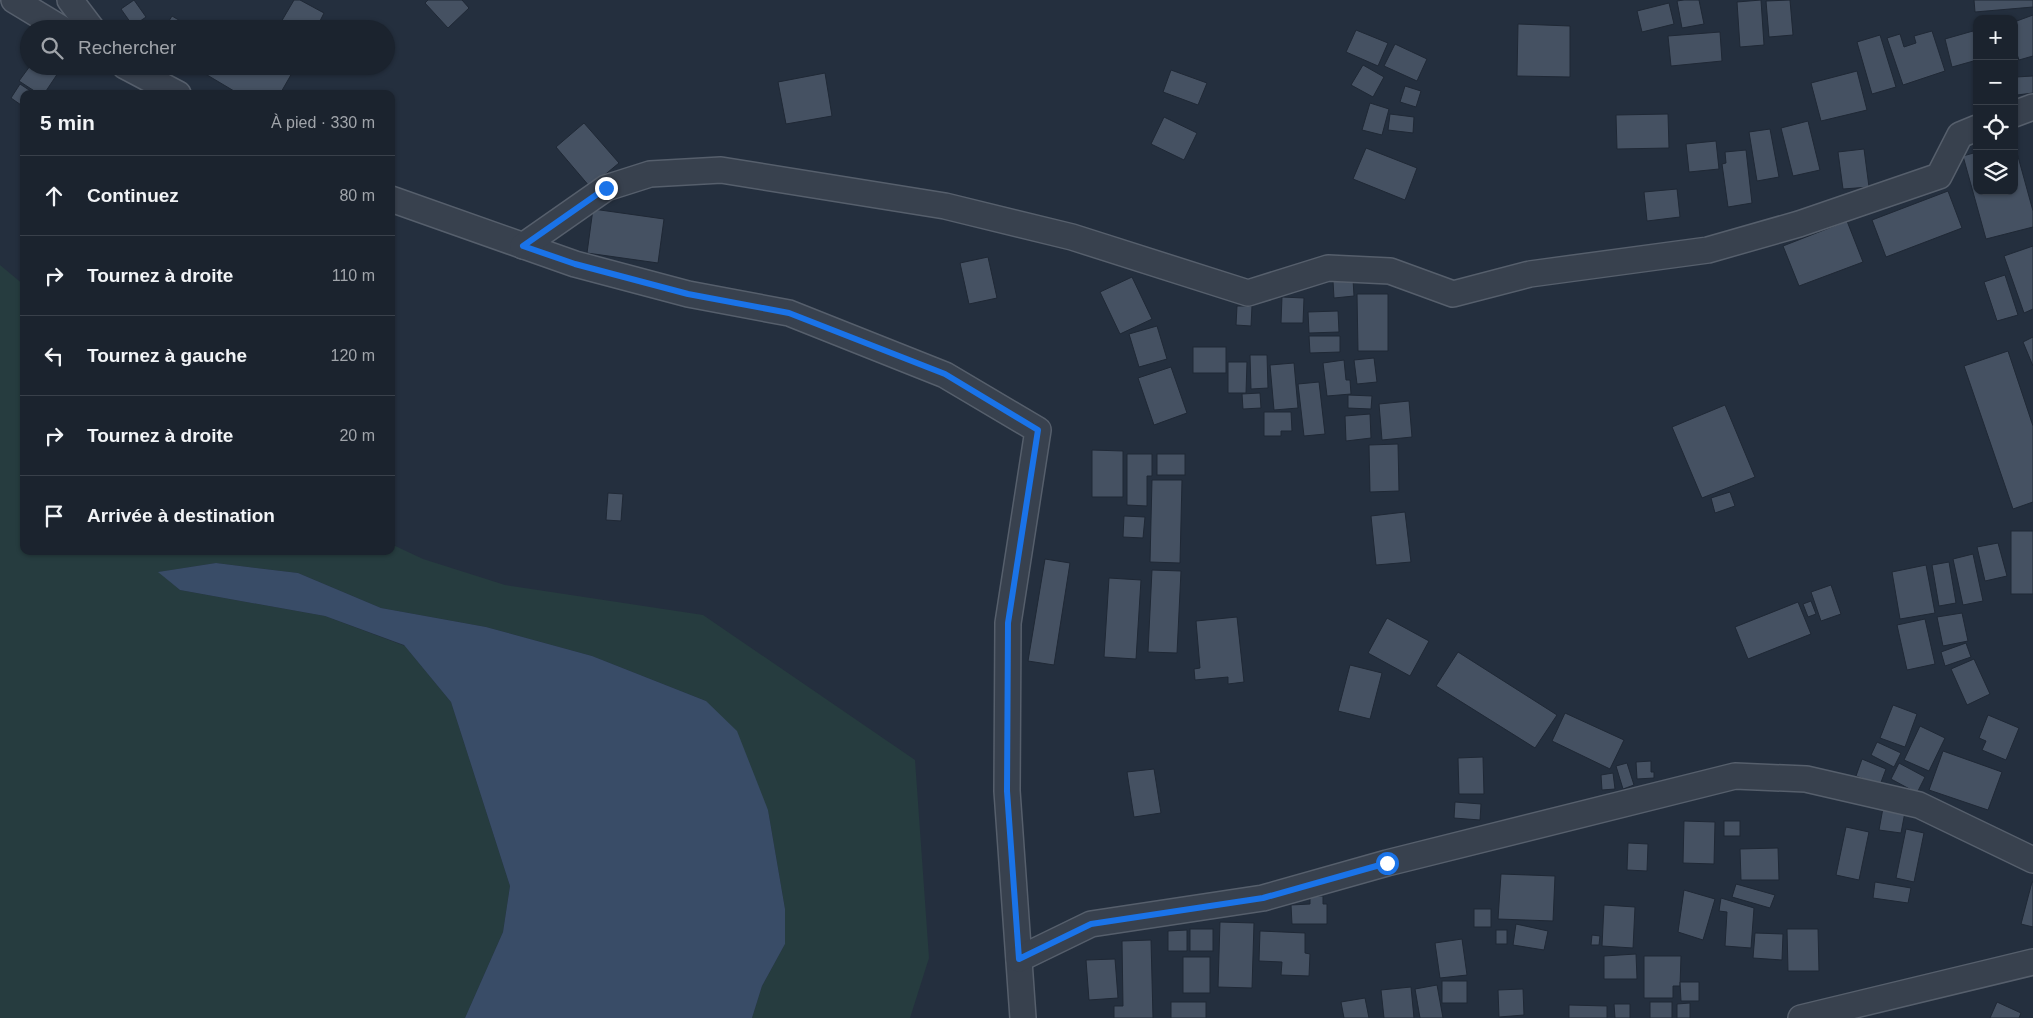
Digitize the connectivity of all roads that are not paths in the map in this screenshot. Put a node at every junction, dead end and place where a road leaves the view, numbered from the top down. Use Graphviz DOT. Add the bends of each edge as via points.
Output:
graph roads {
  1 [pos="14,0"];
  2 [pos="70,0"];
  3 [pos="47,20"];
  4 [pos="85,20"];
  5 [pos="142,75"];
  6 [pos="170,90"];
  7 [pos="2033,106"];
  8 [pos="2018,112"];
  9 [pos="1973,130"];
  10 [pos="395,200"];
  11 [pos="523,246"];
  12 [pos="2033,860"];
  13 [pos="1019,959"];
  14 [pos="2033,962"];
  15 [pos="1023,1018"];
  16 [pos="1801,1018"];
  1 -- 3 [label="street"];
  2 -- 4 [label="street"];
  5 -- 6 [label="street"];
  7 -- 8 [label="street"];
  9 -- 11 [label="street" via="1960,135 1939,176 1799,224 1708,250 1530,274 1453,294 1390,271 1328,268 1248,293 1072,237 954,208 721,170 650,174 606,188"];
  10 -- 11 [label="street"];
  11 -- 13 [label="street" via="575,264 688,294 789,313 945,374 1038,430 1008,623 1007,791"];
  12 -- 13 [label="street" via="1919,805 1806,779 1736,776 1387,863 1263,898 1091,924"];
  13 -- 15 [label="street"];
  14 -- 16 [label="street"];
}
